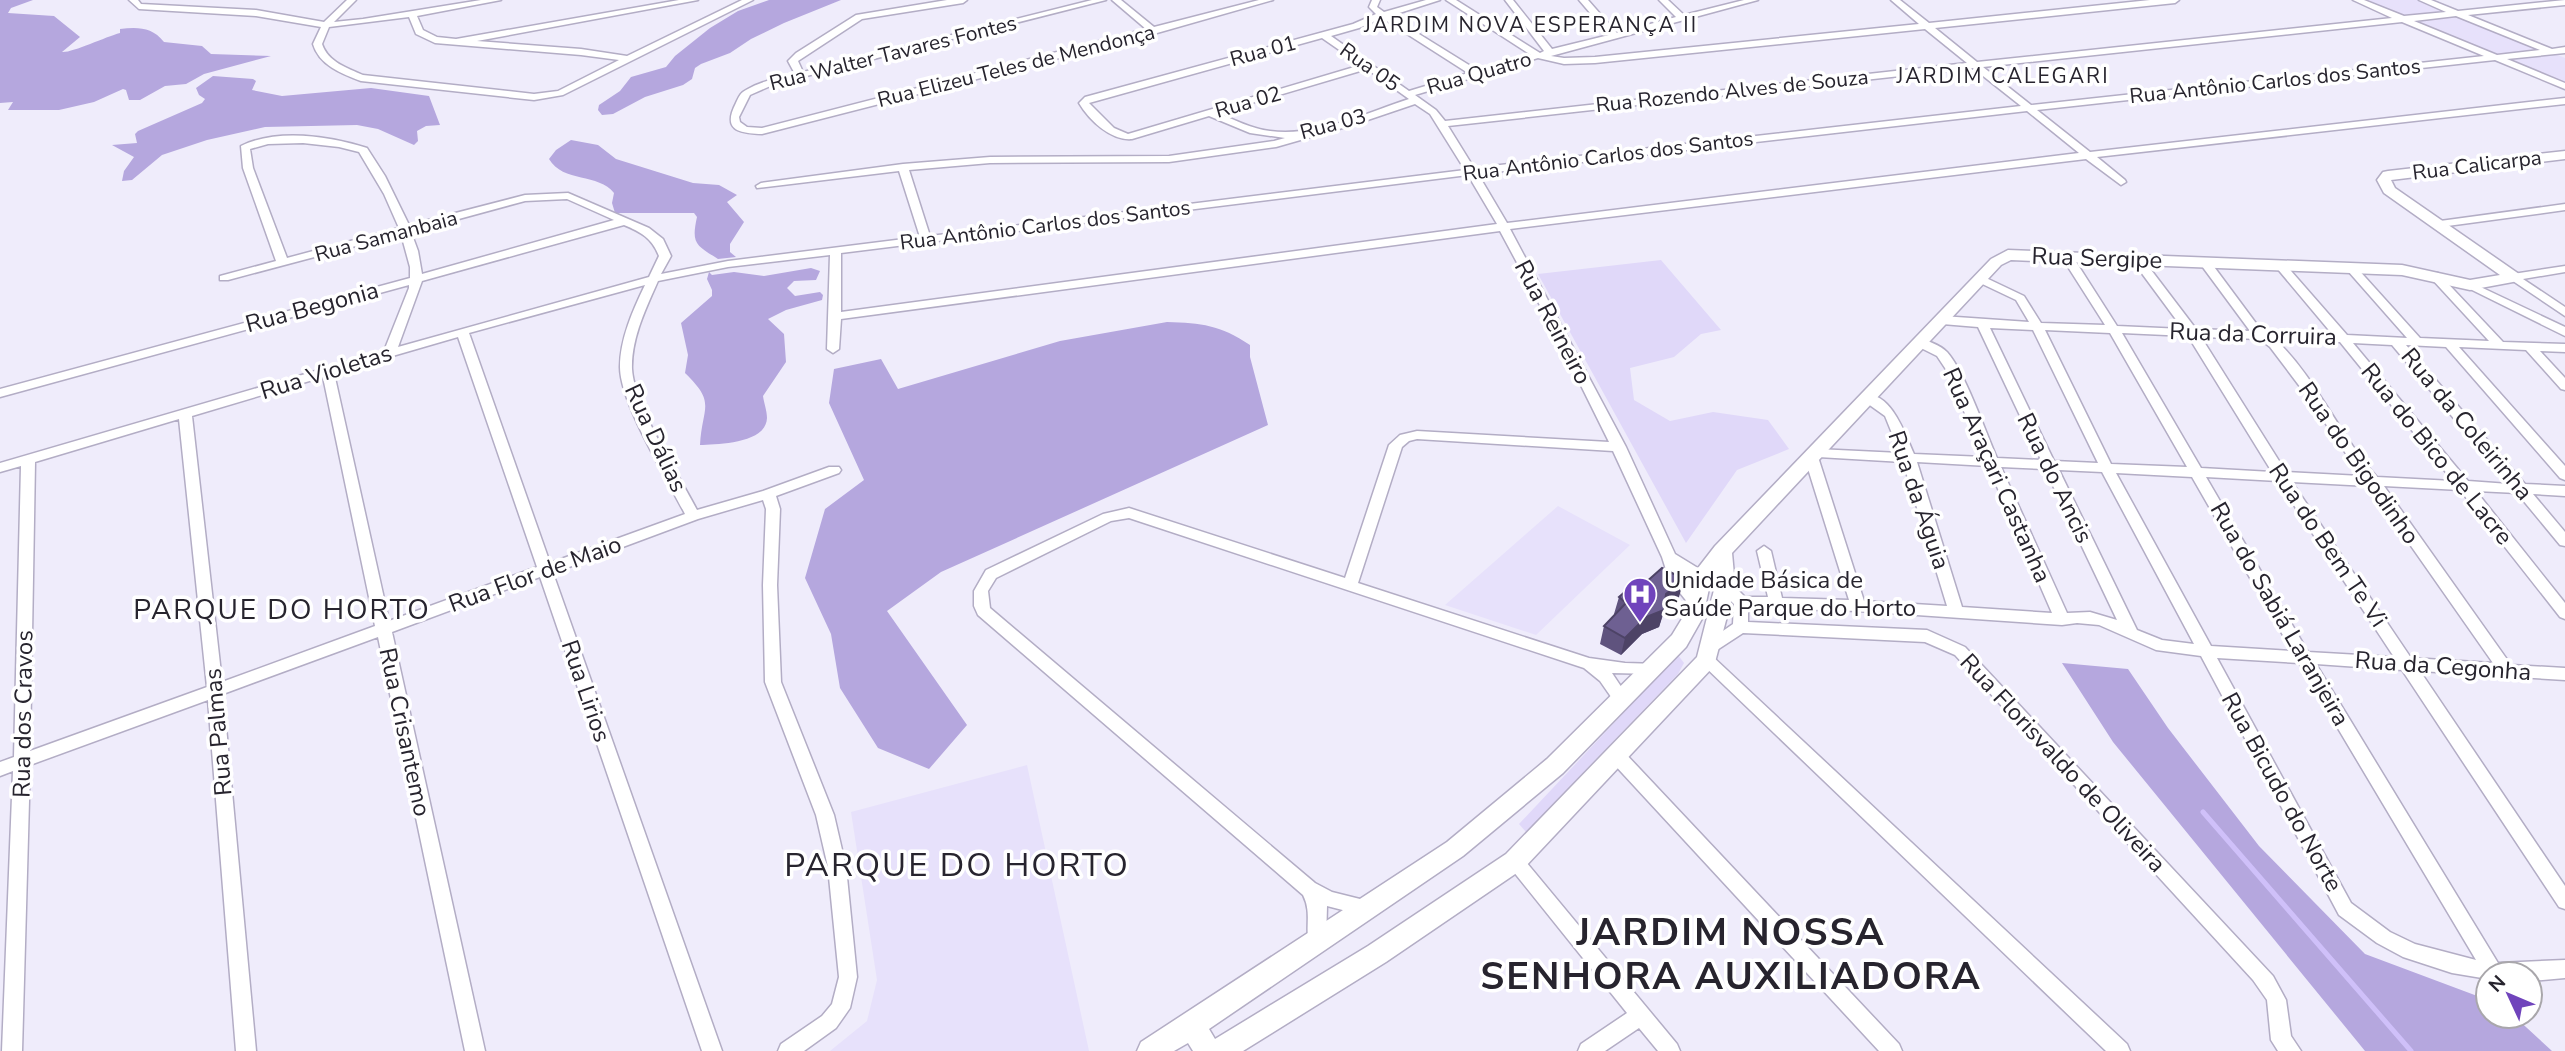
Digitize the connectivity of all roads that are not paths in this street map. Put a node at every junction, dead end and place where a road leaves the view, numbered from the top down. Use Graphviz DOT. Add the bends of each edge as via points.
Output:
graph roads {
  1 [pos="133,0"];
  2 [pos="188,0"];
  3 [pos="352,0"];
  4 [pos="497,0"];
  5 [pos="694,0"];
  6 [pos="749,0"];
  7 [pos="964,0"];
  8 [pos="1102,0"];
  9 [pos="1116,0"];
  10 [pos="1269,0"];
  11 [pos="1376,0"];
  12 [pos="1436,0"];
  13 [pos="1450,0"];
  14 [pos="1509,0"];
  15 [pos="1583,0"];
  16 [pos="1663,0"];
  17 [pos="1754,0"];
  18 [pos="1895,0"];
  19 [pos="2175,0"];
  20 [pos="2357,0"];
  21 [pos="2423,0"];
  22 [pos="1742,1"];
  23 [pos="2565,2"];
  24 [pos="734,3"];
  25 [pos="175,9"];
  26 [pos="2458,13"];
  27 [pos="412,15"];
  28 [pos="1382,15"];
  29 [pos="1683,19"];
  30 [pos="2406,19"];
  31 [pos="324,25"];
  32 [pos="1926,25"];
  33 [pos="516,30"];
  34 [pos="1154,31"];
  35 [pos="1324,35"];
  36 [pos="1616,37"];
  37 [pos="455,42"];
  38 [pos="509,47"];
  39 [pos="2565,50"];
  40 [pos="2551,51"];
  41 [pos="1550,53"];
  42 [pos="1539,56"];
  43 [pos="2496,57"];
  44 [pos="2565,57"];
  45 [pos="628,59"];
  46 [pos="1975,65"];
  47 [pos="1368,66"];
  48 [pos="1475,73"];
  49 [pos="800,75"];
  50 [pos="2565,86"];
  51 [pos="1412,97"];
  52 [pos="2565,101"];
  53 [pos="2028,107"];
  54 [pos="1209,113"];
  55 [pos="1442,124"];
  56 [pos="762,131"];
  57 [pos="1309,134"];
  58 [pos="1128,138"];
  59 [pos="2090,155"];
  60 [pos="2565,155"];
  61 [pos="903,167"];
  62 [pos="1470,172"];
  63 [pos="2121,182"];
  64 [pos="761,186"];
  65 [pos="2565,207"];
  66 [pos="624,220"];
  67 [pos="2440,224"];
  68 [pos="1502,228"];
  69 [pos="407,231"];
  70 [pos="926,240"];
  71 [pos="836,250"];
  72 [pos="2067,256"];
  73 [pos="2138,260"];
  74 [pos="2206,262"];
  75 [pos="283,263"];
  76 [pos="2280,265"];
  77 [pos="2352,268"];
  78 [pos="2565,270"];
  79 [pos="2434,275"];
  80 [pos="2513,277"];
  81 [pos="224,278"];
  82 [pos="653,279"];
  83 [pos="1980,279"];
  84 [pos="416,281"];
  85 [pos="2470,285"];
  86 [pos="2565,312"];
  87 [pos="837,316"];
  88 [pos="1942,320"];
  89 [pos="1982,324"];
  90 [pos="2037,326"];
  91 [pos="2114,330"];
  92 [pos="462,331"];
  93 [pos="2191,331"];
  94 [pos="2565,332"];
  95 [pos="2264,335"];
  96 [pos="2340,338"];
  97 [pos="2395,340"];
  98 [pos="2416,341"];
  99 [pos="1920,343"];
  100 [pos="2449,343"];
  101 [pos="2498,344"];
  102 [pos="2528,345"];
  103 [pos="2565,348"];
  104 [pos="833,349"];
  105 [pos="389,353"];
  106 [pos="328,372"];
  107 [pos="2565,386"];
  108 [pos="0,393"];
  109 [pos="1868,398"];
  110 [pos="185,413"];
  111 [pos="1619,447"];
  112 [pos="1815,456"];
  113 [pos="1909,458"];
  114 [pos="28,460"];
  115 [pos="1993,462"];
  116 [pos="2049,466"];
  117 [pos="0,468"];
  118 [pos="2107,468"];
  119 [pos="834,470"];
  120 [pos="2196,472"];
  121 [pos="2565,475"];
  122 [pos="2282,477"];
  123 [pos="2372,480"];
  124 [pos="2463,486"];
  125 [pos="2521,488"];
  126 [pos="2565,491"];
  127 [pos="768,494"];
  128 [pos="693,516"];
  129 [pos="2565,541"];
  130 [pos="1722,551"];
  131 [pos="1764,551"];
  132 [pos="1670,557"];
  133 [pos="544,572"];
  134 [pos="1701,577"];
  135 [pos="1350,585"];
  136 [pos="1725,586"];
  137 [pos="1741,602"];
  138 [pos="1776,602"];
  139 [pos="1697,604"];
  140 [pos="1858,606"];
  141 [pos="1956,612"];
  142 [pos="2565,613"];
  143 [pos="2062,619"];
  144 [pos="1740,627"];
  145 [pos="384,629"];
  146 [pos="2130,632"];
  147 [pos="2205,651"];
  148 [pos="1710,653"];
  149 [pos="2304,657"];
  150 [pos="2407,662"];
  151 [pos="1589,664"];
  152 [pos="1653,668"];
  153 [pos="2506,670"];
  154 [pos="2565,674"];
  155 [pos="215,692"];
  156 [pos="1622,700"];
  157 [pos="1617,756"];
  158 [pos="22,761"];
  159 [pos="0,769"];
  160 [pos="1515,861"];
  161 [pos="1309,889"];
  162 [pos="2565,901"];
  163 [pos="1366,908"];
  164 [pos="1317,941"];
  165 [pos="2486,960"];
  166 [pos="2474,968"];
  167 [pos="2565,970"];
  168 [pos="2544,972"];
  169 [pos="1641,1015"];
  170 [pos="1199,1037"];
  171 [pos="2281,1047"];
  172 [pos="12,1051"];
  173 [pos="246,1051"];
  174 [pos="475,1051"];
  175 [pos="712,1051"];
  176 [pos="788,1051"];
  177 [pos="1150,1051"];
  178 [pos="1219,1051"];
  179 [pos="1588,1051"];
  180 [pos="1670,1051"];
  181 [pos="1892,1051"];
  182 [pos="2120,1051"];
  1 -- 25 [label="street" via="139,6"];
  2 -- 25 [label="street"];
  3 -- 31 [label="street"];
  4 -- 27 [label="street"];
  5 -- 33 [label="street"];
  6 -- 24 [label="street"];
  7 -- 49 [label="street" via="849,21 793,61"];
  8 -- 49 [label="street, Rua Walter Tavares Fontes"];
  9 -- 34 [label="street"];
  10 -- 34 [label="street, Rua Elizeu Teles de Mendonça"];
  11 -- 28 [label="street" via="1373,7"];
  12 -- 28 [label="street, Rua 01"];
  13 -- 42 [label="street"];
  14 -- 41 [label="street"];
  15 -- 36 [label="street"];
  16 -- 29 [label="street"];
  17 -- 22 [label="street, Rua Quatro"];
  18 -- 32 [label="street"];
  19 -- 32 [label="street"];
  20 -- 30 [label="street"];
  21 -- 26 [label="street"];
  22 -- 29 [label="street, Rua Quatro"];
  23 -- 26 [label="street, Rua Rozendo Alves de Souza"];
  24 -- 45 [label="street"];
  25 -- 31 [label="street" via="256,13"];
  26 -- 30 [label="street, Rua Rozendo Alves de Souza"];
  26 -- 40 [label="street"];
  27 -- 31 [label="street"];
  27 -- 37 [label="street" via="425,36"];
  28 -- 35 [label="street, Rua 01"];
  28 -- 48 [label="street"];
  29 -- 36 [label="street, Rua Quatro"];
  30 -- 43 [label="street"];
  30 -- 46 [label="street, Rua Rozendo Alves de Souza"];
  31 -- 45 [label="street" via="318,45 323,58 361,78 397,83 550,96"];
  32 -- 42 [label="street" via="1595,60"];
  32 -- 46 [label="street"];
  33 -- 37 [label="street"];
  33 -- 38 [label="street" via="508,38"];
  34 -- 56 [label="street, Rua Elizeu Teles de Mendonça"];
  35 -- 47 [label="street, Rua 05"];
  35 -- 58 [label="street, Rua 01" via="1084,103 1120,137"];
  36 -- 41 [label="street, Rua Quatro"];
  37 -- 38 [label="street"];
  38 -- 45 [label="street"];
  39 -- 40 [label="street, Rua Antônio Carlos dos Santos"];
  40 -- 43 [label="street, Rua Antônio Carlos dos Santos"];
  40 -- 44 [label="street"];
  41 -- 42 [label="street, Rua Quatro"];
  42 -- 48 [label="street, Rua Quatro"];
  43 -- 50 [label="street"];
  43 -- 53 [label="street, Rua Antônio Carlos dos Santos"];
  46 -- 53 [label="street"];
  46 -- 55 [label="street, Rua Rozendo Alves de Souza"];
  47 -- 51 [label="street, Rua 05"];
  47 -- 54 [label="street, Rua 02"];
  48 -- 51 [label="street, Rua Quatro"];
  49 -- 56 [label="street, Rua Walter Tavares Fontes" via="746,93 734,123 744,130"];
  51 -- 55 [label="street, Rua Reineiro"];
  51 -- 57 [label="street, Rua 03"];
  52 -- 59 [label="street"];
  53 -- 59 [label="street"];
  53 -- 62 [label="street, Rua Antônio Carlos dos Santos"];
  54 -- 57 [label="street, Rua 03" via="1260,132"];
  54 -- 58 [label="street, Rua 02"];
  55 -- 62 [label="street, Rua Reineiro"];
  57 -- 61 [label="street" via="1276,144 1169,159 990,160"];
  59 -- 63 [label="street"];
  59 -- 68 [label="street"];
  60 -- 67 [label="street, Rua Calicarpa" via="2388,175 2384,180 2389,190"];
  61 -- 64 [label="street"];
  61 -- 70 [label="street"];
  62 -- 68 [label="street, Rua Reineiro"];
  62 -- 70 [label="street, Rua Antônio Carlos dos Santos"];
  65 -- 67 [label="street"];
  66 -- 69 [label="street, Rua Samanbaia" via="568,196 548,196 525,198"];
  66 -- 82 [label="street, Rua Dálias" via="659,241 665,256"];
  66 -- 84 [label="street, Rua Begonia"];
  67 -- 80 [label="street"];
  68 -- 87 [label="street"];
  68 -- 111 [label="street, Rua Reineiro"];
  69 -- 75 [label="street, Rua Samanbaia"];
  69 -- 75 [label="street" via="363,150 352,145 259,142 245,148 248,168"];
  69 -- 84 [label="street"];
  70 -- 71 [label="street, Rua Antônio Carlos dos Santos"];
  71 -- 82 [label="street, Rua Antônio Carlos dos Santos"];
  71 -- 87 [label="street"];
  72 -- 73 [label="street, Rua Sergipe"];
  72 -- 83 [label="street, Rua Sergipe" via="2008,255"];
  72 -- 91 [label="street, Rua do Sabiá Laranjeira"];
  73 -- 74 [label="street, Rua Sergipe"];
  73 -- 93 [label="street, Rua do Bem Te Vi"];
  74 -- 76 [label="street, Rua Sergipe"];
  74 -- 95 [label="street, Rua do Bigodinho" via="2253,329"];
  75 -- 81 [label="street, Rua Samanbaia"];
  76 -- 77 [label="street, Rua Sergipe"];
  76 -- 96 [label="street, Rua do Bico de Lacre"];
  77 -- 79 [label="street, Rua Sergipe"];
  77 -- 98 [label="street, Rua da Coleirinha"];
  78 -- 80 [label="street"];
  79 -- 85 [label="street, Rua Sergipe"];
  79 -- 101 [label="street"];
  80 -- 85 [label="street"];
  80 -- 86 [label="street"];
  82 -- 92 [label="street, Rua Violetas"];
  82 -- 128 [label="street, Rua Dálias" via="626,369 631,393"];
  83 -- 88 [label="street, Rua Sergipe"];
  83 -- 90 [label="street" via="2021,298"];
  84 -- 105 [label="street"];
  84 -- 108 [label="street, Rua Begonia"];
  85 -- 94 [label="street"];
  87 -- 104 [label="street"];
  88 -- 89 [label="street, Rua da Corruira"];
  88 -- 99 [label="street, Rua Sergipe"];
  89 -- 90 [label="street, Rua da Corruira"];
  89 -- 116 [label="street, Rua do Ancis"];
  90 -- 91 [label="street, Rua da Corruira"];
  90 -- 118 [label="street, Rua Bicudo do Norte"];
  91 -- 93 [label="street, Rua da Corruira"];
  91 -- 120 [label="street, Rua do Sabiá Laranjeira"];
  92 -- 105 [label="street, Rua Violetas"];
  92 -- 133 [label="street, Rua Lirios"];
  93 -- 95 [label="street, Rua da Corruira"];
  93 -- 122 [label="street, Rua do Bem Te Vi"];
  95 -- 96 [label="street, Rua da Corruira"];
  95 -- 123 [label="street, Rua do Bigodinho"];
  96 -- 97 [label="street, Rua da Corruira"];
  96 -- 124 [label="street, Rua do Bico de Lacre"];
  97 -- 98 [label="street, Rua da Corruira"];
  97 -- 125 [label="street, Rua da Coleirinha"];
  98 -- 100 [label="street, Rua da Corruira"];
  99 -- 109 [label="street, Rua Sergipe"];
  99 -- 115 [label="street, Rua Araçari Castanha" via="1941,353 1951,368"];
  100 -- 101 [label="street, Rua da Corruira"];
  100 -- 121 [label="street"];
  101 -- 102 [label="street, Rua da Corruira"];
  102 -- 103 [label="street, Rua da Corruira"];
  102 -- 107 [label="street"];
  105 -- 106 [label="street, Rua Violetas"];
  106 -- 110 [label="street, Rua Violetas"];
  106 -- 145 [label="street, Rua Crisantemo"];
  109 -- 112 [label="street, Rua Sergipe"];
  109 -- 113 [label="street, Rua da Águia" via="1890,414"];
  110 -- 114 [label="street, Rua Violetas"];
  110 -- 155 [label="street, Rua Palmas"];
  111 -- 132 [label="street, Rua Reineiro"];
  111 -- 135 [label="street" via="1405,438 1396,445"];
  112 -- 113 [label="street"];
  112 -- 130 [label="street, Rua Sergipe"];
  112 -- 140 [label="street"];
  113 -- 115 [label="street"];
  113 -- 141 [label="street, Rua da Águia"];
  114 -- 117 [label="street, Rua Violetas"];
  114 -- 158 [label="street, Rua dos Cravos"];
  115 -- 116 [label="street"];
  115 -- 143 [label="street, Rua Araçari Castanha"];
  116 -- 118 [label="street"];
  116 -- 146 [label="street, Rua do Ancis"];
  118 -- 120 [label="street"];
  118 -- 147 [label="street, Rua Bicudo do Norte"];
  119 -- 127 [label="street, Rua Flor de Maio"];
  120 -- 122 [label="street"];
  120 -- 149 [label="street, Rua do Sabiá Laranjeira"];
  122 -- 123 [label="street"];
  122 -- 150 [label="street, Rua do Bem Te Vi"];
  123 -- 124 [label="street"];
  123 -- 153 [label="street, Rua do Bigodinho"];
  124 -- 125 [label="street"];
  124 -- 142 [label="street, Rua do Bico de Lacre"];
  125 -- 126 [label="street"];
  125 -- 129 [label="street, Rua da Coleirinha"];
  127 -- 128 [label="street, Rua Flor de Maio"];
  127 -- 176 [label="street" via="773,509 769,585 773,682 825,815 837,867 848,977 841,1008"];
  128 -- 133 [label="street, Rua Flor de Maio"];
  130 -- 134 [label="street, Rua Sergipe"];
  130 -- 136 [label="street"];
  131 -- 138 [label="street"];
  132 -- 134 [label="street"];
  132 -- 139 [label="street, Rua Reineiro" via="1674,575"];
  133 -- 145 [label="street, Rua Flor de Maio"];
  133 -- 175 [label="street, Rua Lirios"];
  134 -- 136 [label="street"];
  134 -- 139 [label="street"];
  135 -- 151 [label="street"];
  135 -- 161 [label="street" via="1129,513 1108,517 991,574 979,599 983,611"];
  136 -- 137 [label="street"];
  136 -- 148 [label="street"];
  137 -- 138 [label="street, Rua da Cegonha"];
  137 -- 144 [label="street"];
  138 -- 140 [label="street, Rua da Cegonha"];
  139 -- 152 [label="street" via="1679,641"];
  140 -- 141 [label="street, Rua da Cegonha"];
  141 -- 143 [label="street, Rua da Cegonha"];
  143 -- 146 [label="street, Rua da Cegonha" via="2093,617"];
  144 -- 148 [label="street"];
  144 -- 171 [label="street, Rua Florisvaldo de Oliveira" via="1927,636 1960,651 2263,978 2277,996"];
  145 -- 155 [label="street, Rua Flor de Maio"];
  145 -- 174 [label="street, Rua Crisantemo"];
  146 -- 147 [label="street, Rua da Cegonha" via="2158,645"];
  147 -- 149 [label="street, Rua da Cegonha"];
  147 -- 166 [label="street, Rua Bicudo do Norte" via="2345,909 2388,940 2431,958"];
  148 -- 157 [label="street"];
  148 -- 182 [label="street"];
  149 -- 150 [label="street, Rua da Cegonha"];
  149 -- 165 [label="street, Rua do Sabiá Laranjeira"];
  150 -- 153 [label="street, Rua da Cegonha"];
  150 -- 162 [label="street, Rua do Bem Te Vi"];
  151 -- 152 [label="street"];
  151 -- 156 [label="street" via="1606,677"];
  152 -- 156 [label="street"];
  153 -- 154 [label="street, Rua da Cegonha"];
  155 -- 158 [label="street, Rua Flor de Maio"];
  155 -- 173 [label="street, Rua Palmas"];
  156 -- 163 [label="street" via="1506,808 1455,849"];
  157 -- 160 [label="street"];
  157 -- 181 [label="street"];
  158 -- 159 [label="street, Rua Flor de Maio"];
  158 -- 172 [label="street, Rua dos Cravos"];
  160 -- 169 [label="street"];
  160 -- 178 [label="street" via="1377,954"];
  161 -- 163 [label="street"];
  161 -- 164 [label="street" via="1318,907"];
  163 -- 164 [label="street"];
  164 -- 170 [label="street" via="1306,955 1210,1021"];
  167 -- 168 [label="street, Rua Bicudo do Norte"];
  169 -- 179 [label="street"];
  169 -- 180 [label="street"];
  170 -- 177 [label="street"];
}
